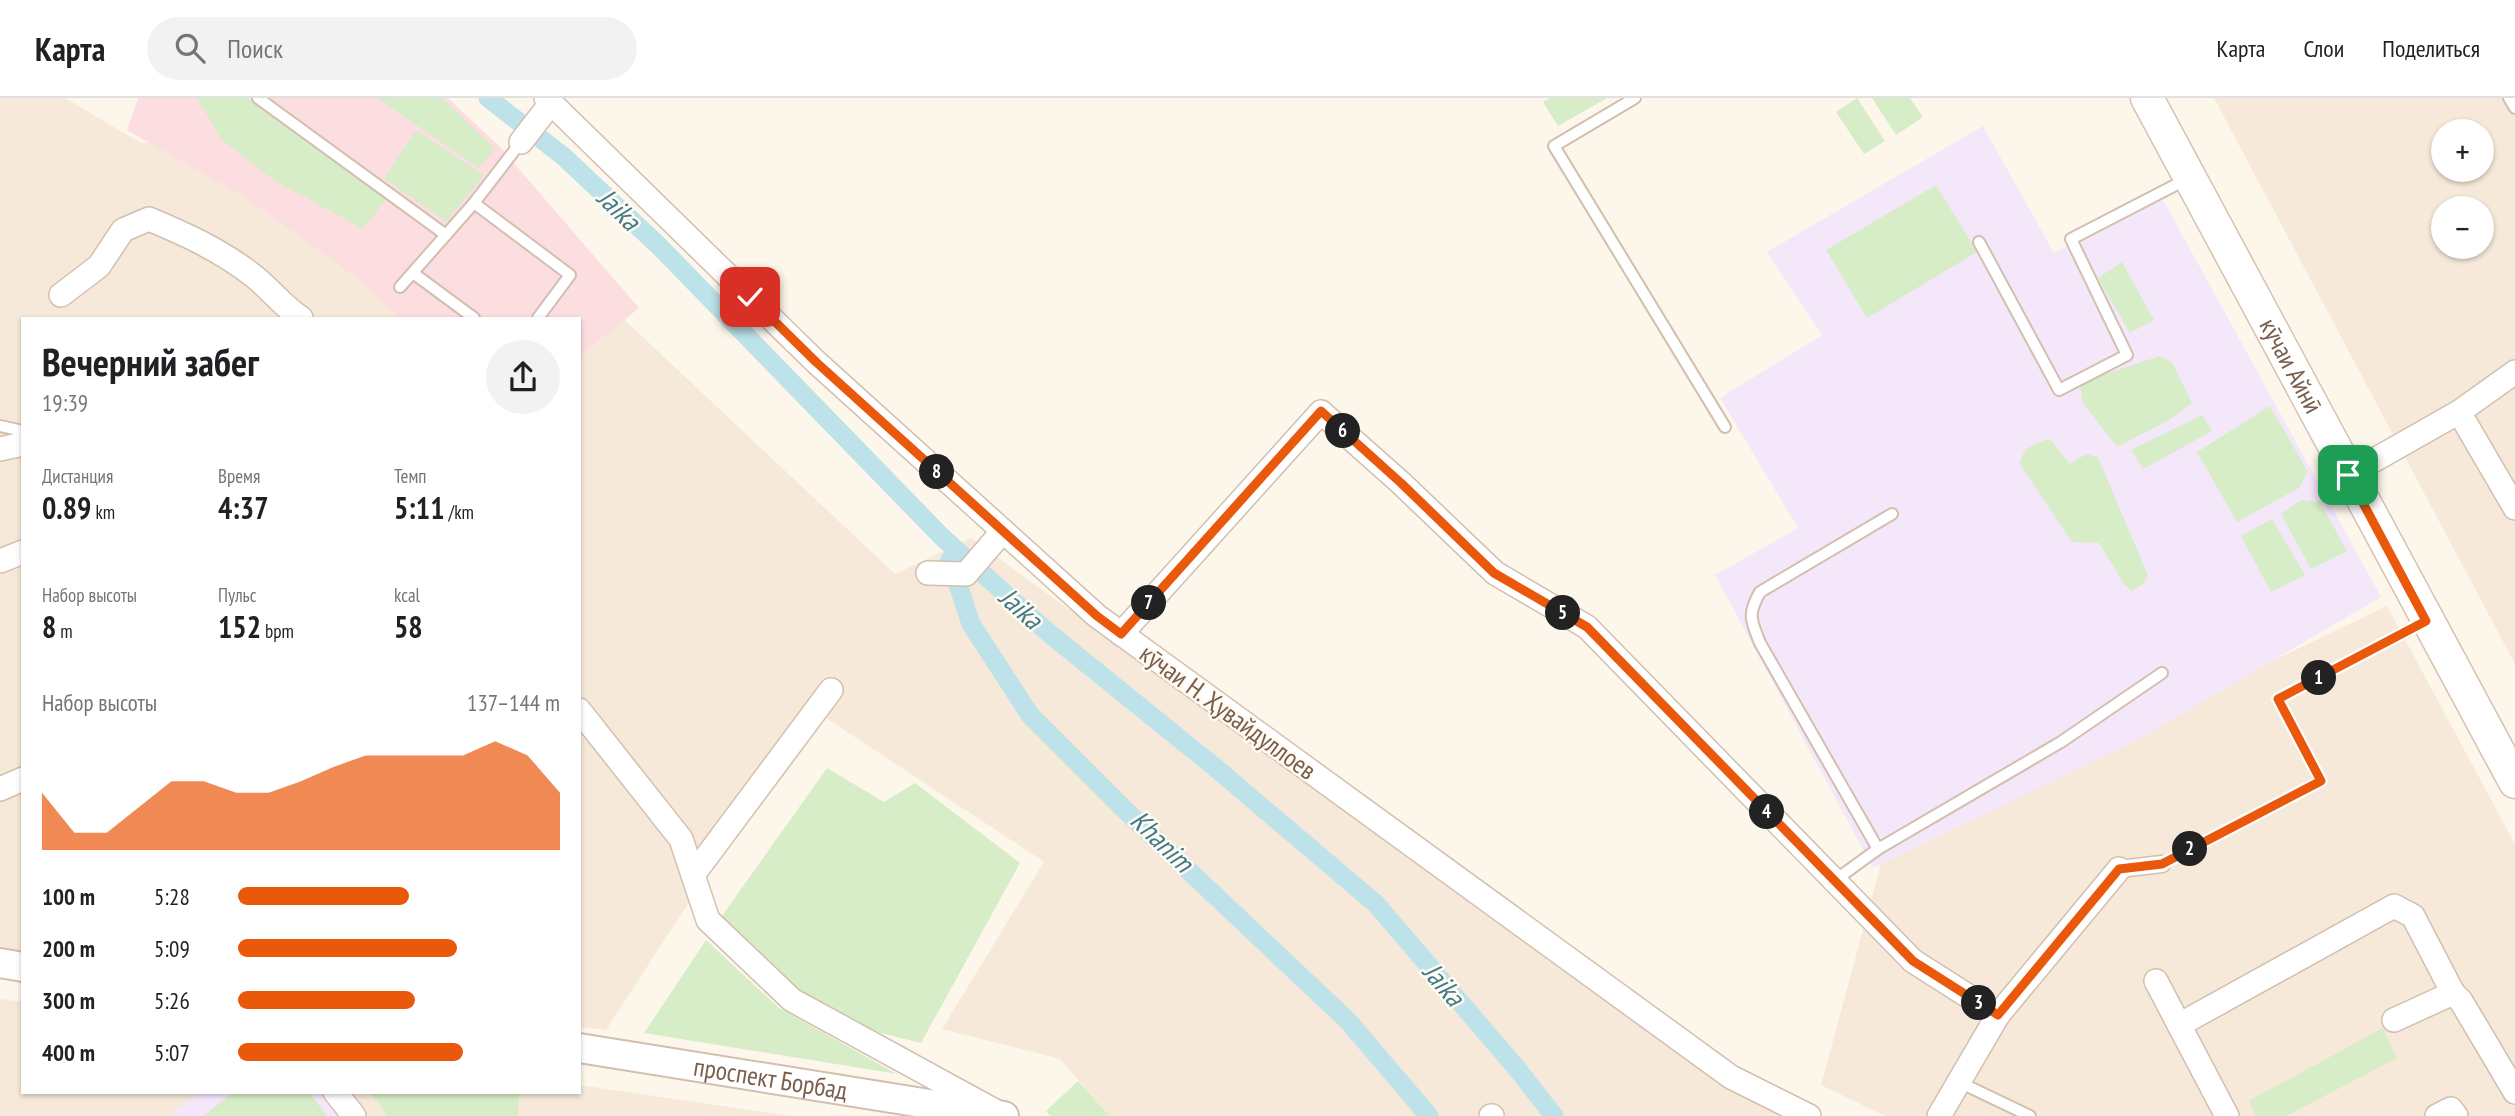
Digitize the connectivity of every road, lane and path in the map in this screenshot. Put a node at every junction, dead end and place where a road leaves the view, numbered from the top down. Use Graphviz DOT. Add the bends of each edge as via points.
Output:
graph roads {
  1 [pos="257,98"];
  2 [pos="1635,98"];
  3 [pos="2147,98"];
  4 [pos="2509,98"];
  5 [pos="549,100"];
  6 [pos="2515,108"];
  7 [pos="521,142"];
  8 [pos="2189,178"];
  9 [pos="474,203"];
  10 [pos="446,235"];
  11 [pos="1979,242"];
  12 [pos="413,273"];
  13 [pos="400,287"];
  14 [pos="61,295"];
  15 [pos="299,317"];
  16 [pos="473,317"];
  17 [pos="539,317"];
  18 [pos="2515,372"];
  19 [pos="2459,412"];
  20 [pos="0,426"];
  21 [pos="1726,428"];
  22 [pos="21,431"];
  23 [pos="21,444"];
  24 [pos="0,449"];
  25 [pos="2348,475"];
  26 [pos="2515,508"];
  27 [pos="1892,514"];
  28 [pos="1003,531"];
  29 [pos="21,553"];
  30 [pos="0,561"];
  31 [pos="928,573"];
  32 [pos="2426,621"];
  33 [pos="1121,634"];
  34 [pos="2162,673"];
  35 [pos="831,690"];
  36 [pos="581,713"];
  37 [pos="21,780"];
  38 [pos="2515,782"];
  39 [pos="0,789"];
  40 [pos="1878,849"];
  41 [pos="2162,864"];
  42 [pos="2119,869"];
  43 [pos="693,875"];
  44 [pos="1834,881"];
  45 [pos="0,963"];
  46 [pos="21,967"];
  47 [pos="2156,981"];
  48 [pos="2453,993"];
  49 [pos="1998,1015"];
  50 [pos="2394,1020"];
  51 [pos="2179,1025"];
  52 [pos="581,1048"];
  53 [pos="1959,1082"];
  54 [pos="2515,1092"];
  55 [pos="337,1094"];
  56 [pos="354,1116"];
  57 [pos="1004,1116"];
  58 [pos="1809,1116"];
  59 [pos="1939,1116"];
  60 [pos="2030,1116"];
  61 [pos="2227,1116"];
  62 [pos="2437,1116"];
  63 [pos="2456,1116"];
  1 -- 10 [label="lane"];
  2 -- 21 [label="lane" via="1554,146"];
  3 -- 8 [label="main road, кӯчаи Айнӣ"];
  4 -- 6 [label="lane"];
  5 -- 7 [label="street"];
  5 -- 28 [label="street, кӯчаи Н. Ҳувайдуллоев" via="816,362"];
  7 -- 9 [label="lane"];
  8 -- 11 [label="lane" via="2071,239 2127,355 2059,390"];
  8 -- 25 [label="main road, кӯчаи Айнӣ"];
  9 -- 10 [label="lane"];
  9 -- 17 [label="lane" via="570,275"];
  10 -- 12 [label="lane"];
  12 -- 13 [label="lane"];
  12 -- 16 [label="lane"];
  14 -- 15 [label="street" via="99,266 123,230 149,219 202,241 253,275"];
  18 -- 19 [label="street"];
  19 -- 25 [label="street"];
  19 -- 26 [label="street"];
  20 -- 22 [label="lane"];
  23 -- 24 [label="street"];
  25 -- 32 [label="main road, кӯчаи Айнӣ"];
  27 -- 40 [label="lane" via="1760,592 1750,618"];
  28 -- 31 [label="street" via="966,574"];
  28 -- 33 [label="street, кӯчаи Н. Ҳувайдуллоев"];
  29 -- 30 [label="street"];
  32 -- 38 [label="main road, кӯчаи Айнӣ"];
  32 -- 41 [label="lane" via="2278,699 2321,781"];
  33 -- 44 [label="street" via="1321,411 1494,573 1587,627"];
  33 -- 58 [label="street, кӯчаи Н. Ҳувайдуллоев" via="1731,1077"];
  34 -- 40 [label="lane" via="2061,742"];
  35 -- 43 [label="street"];
  36 -- 43 [label="street" via="681,839"];
  37 -- 39 [label="street"];
  40 -- 44 [label="lane"];
  41 -- 42 [label="street"];
  42 -- 49 [label="street"];
  43 -- 57 [label="street" via="708,920 792,1000"];
  44 -- 49 [label="street" via="1913,961"];
  45 -- 46 [label="street"];
  47 -- 51 [label="street"];
  48 -- 50 [label="street"];
  48 -- 51 [label="street" via="2413,916 2394,906"];
  48 -- 54 [label="street"];
  49 -- 53 [label="street"];
  51 -- 61 [label="street"];
  52 -- 57 [label="street, проспект Борбад"];
  53 -- 59 [label="street"];
  53 -- 60 [label="lane"];
  55 -- 56 [label="street"];
  62 -- 63 [label="street" via="2451,1109"];
}
